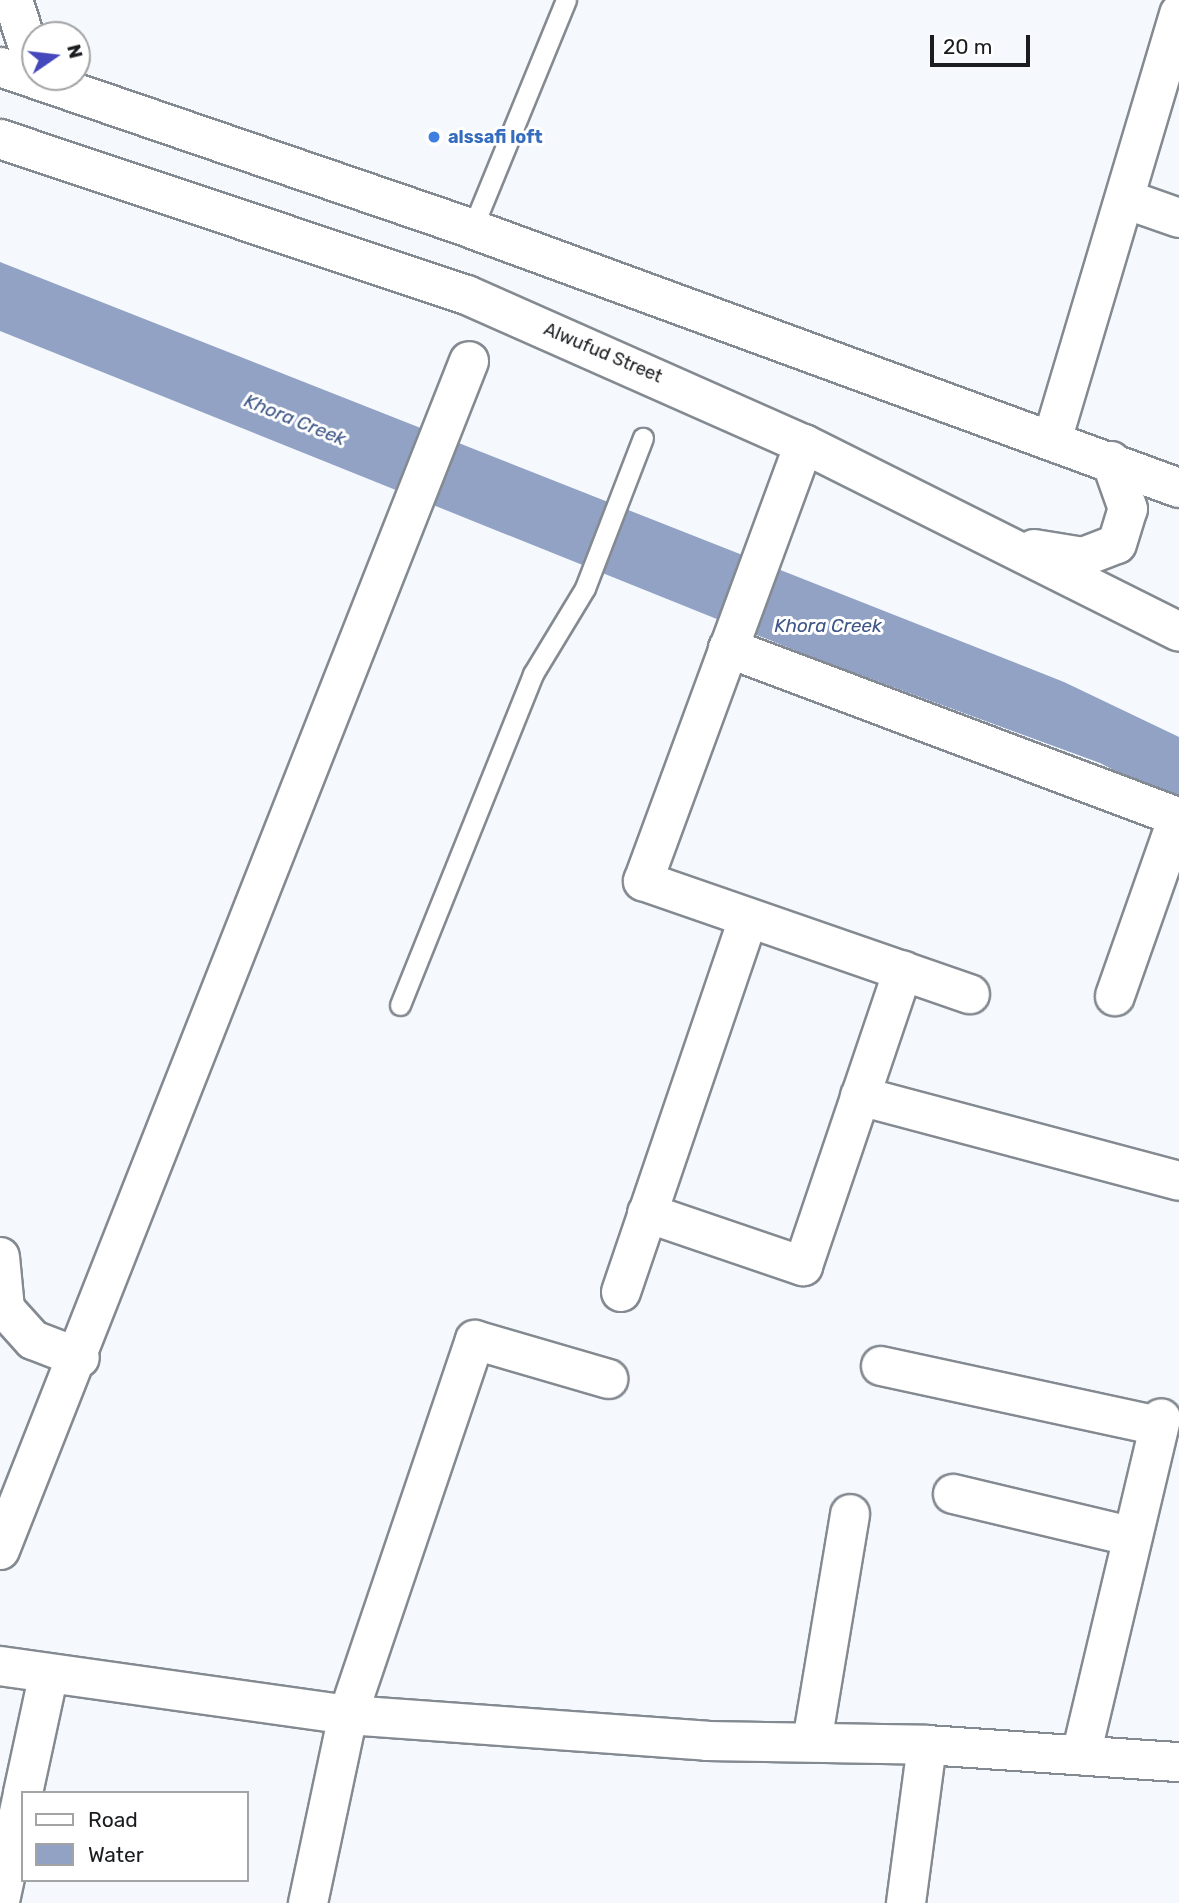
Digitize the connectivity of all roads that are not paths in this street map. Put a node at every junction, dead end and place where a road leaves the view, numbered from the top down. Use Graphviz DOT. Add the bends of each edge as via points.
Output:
graph roads {
  1 [pos="13,0"];
  2 [pos="566,0"];
  3 [pos="21,24"];
  4 [pos="1177,27"];
  5 [pos="0,67"];
  6 [pos="21,72"];
  7 [pos="80,91"];
  8 [pos="0,139"];
  9 [pos="1125,199"];
  10 [pos="1179,218"];
  11 [pos="471,229"];
  12 [pos="469,361"];
  13 [pos="1053,437"];
  14 [pos="643,438"];
  15 [pos="804,444"];
  16 [pos="1111,461"];
  17 [pos="1179,488"];
  18 [pos="1004,543"];
  19 [pos="1179,632"];
  20 [pos="728,648"];
  21 [pos="748,918"];
  22 [pos="903,970"];
  23 [pos="970,994"];
  24 [pos="1115,996"];
  25 [pos="400,1005"];
  26 [pos="860,1096"];
  27 [pos="1179,1181"];
  28 [pos="647,1213"];
  29 [pos="0,1257"];
  30 [pos="621,1292"];
  31 [pos="80,1358"];
  32 [pos="881,1366"];
  33 [pos="608,1379"];
  34 [pos="953,1494"];
  35 [pos="850,1514"];
  36 [pos="1129,1536"];
  37 [pos="0,1550"];
  38 [pos="0,1666"];
  39 [pos="48,1677"];
  40 [pos="348,1715"];
  41 [pos="812,1742"];
  42 [pos="927,1745"];
  43 [pos="1081,1755"];
  44 [pos="1179,1762"];
  45 [pos="23,1791"];
  46 [pos="21,1802"];
  47 [pos="0,1902"];
  48 [pos="309,1903"];
  49 [pos="906,1903"];
  1 -- 3 [label="street"];
  2 -- 11 [label="lane"];
  4 -- 9 [label="street"];
  5 -- 6 [label="street"];
  7 -- 11 [label="street"];
  8 -- 15 [label="street, Alwufud Street" via="467,295"];
  9 -- 10 [label="street"];
  9 -- 13 [label="street"];
  11 -- 13 [label="street"];
  12 -- 31 [label="street"];
  13 -- 16 [label="street"];
  14 -- 25 [label="lane" via="585,588 533,674"];
  15 -- 18 [label="street, Alwufud Street"];
  15 -- 20 [label="street"];
  16 -- 17 [label="street"];
  16 -- 18 [label="street" via="1128,509 1117,544 1083,557"];
  18 -- 19 [label="street, Alwufud Street"];
  20 -- 21 [label="street" via="643,881"];
  20 -- 24 [label="street" via="1178,817"];
  21 -- 22 [label="street"];
  21 -- 28 [label="street"];
  22 -- 23 [label="street"];
  22 -- 26 [label="street"];
  26 -- 27 [label="street"];
  26 -- 28 [label="street" via="803,1266"];
  28 -- 30 [label="street"];
  29 -- 31 [label="street" via="5,1309 33,1340"];
  31 -- 37 [label="street"];
  32 -- 36 [label="street" via="1160,1422"];
  33 -- 40 [label="street" via="475,1339"];
  34 -- 36 [label="street"];
  35 -- 41 [label="street"];
  36 -- 43 [label="street"];
  38 -- 39 [label="street"];
  39 -- 40 [label="street"];
  39 -- 45 [label="street"];
  40 -- 41 [label="street" via="707,1741"];
  40 -- 48 [label="street"];
  41 -- 42 [label="street"];
  42 -- 43 [label="street"];
  42 -- 49 [label="street"];
  43 -- 44 [label="street"];
  46 -- 47 [label="street"];
}
